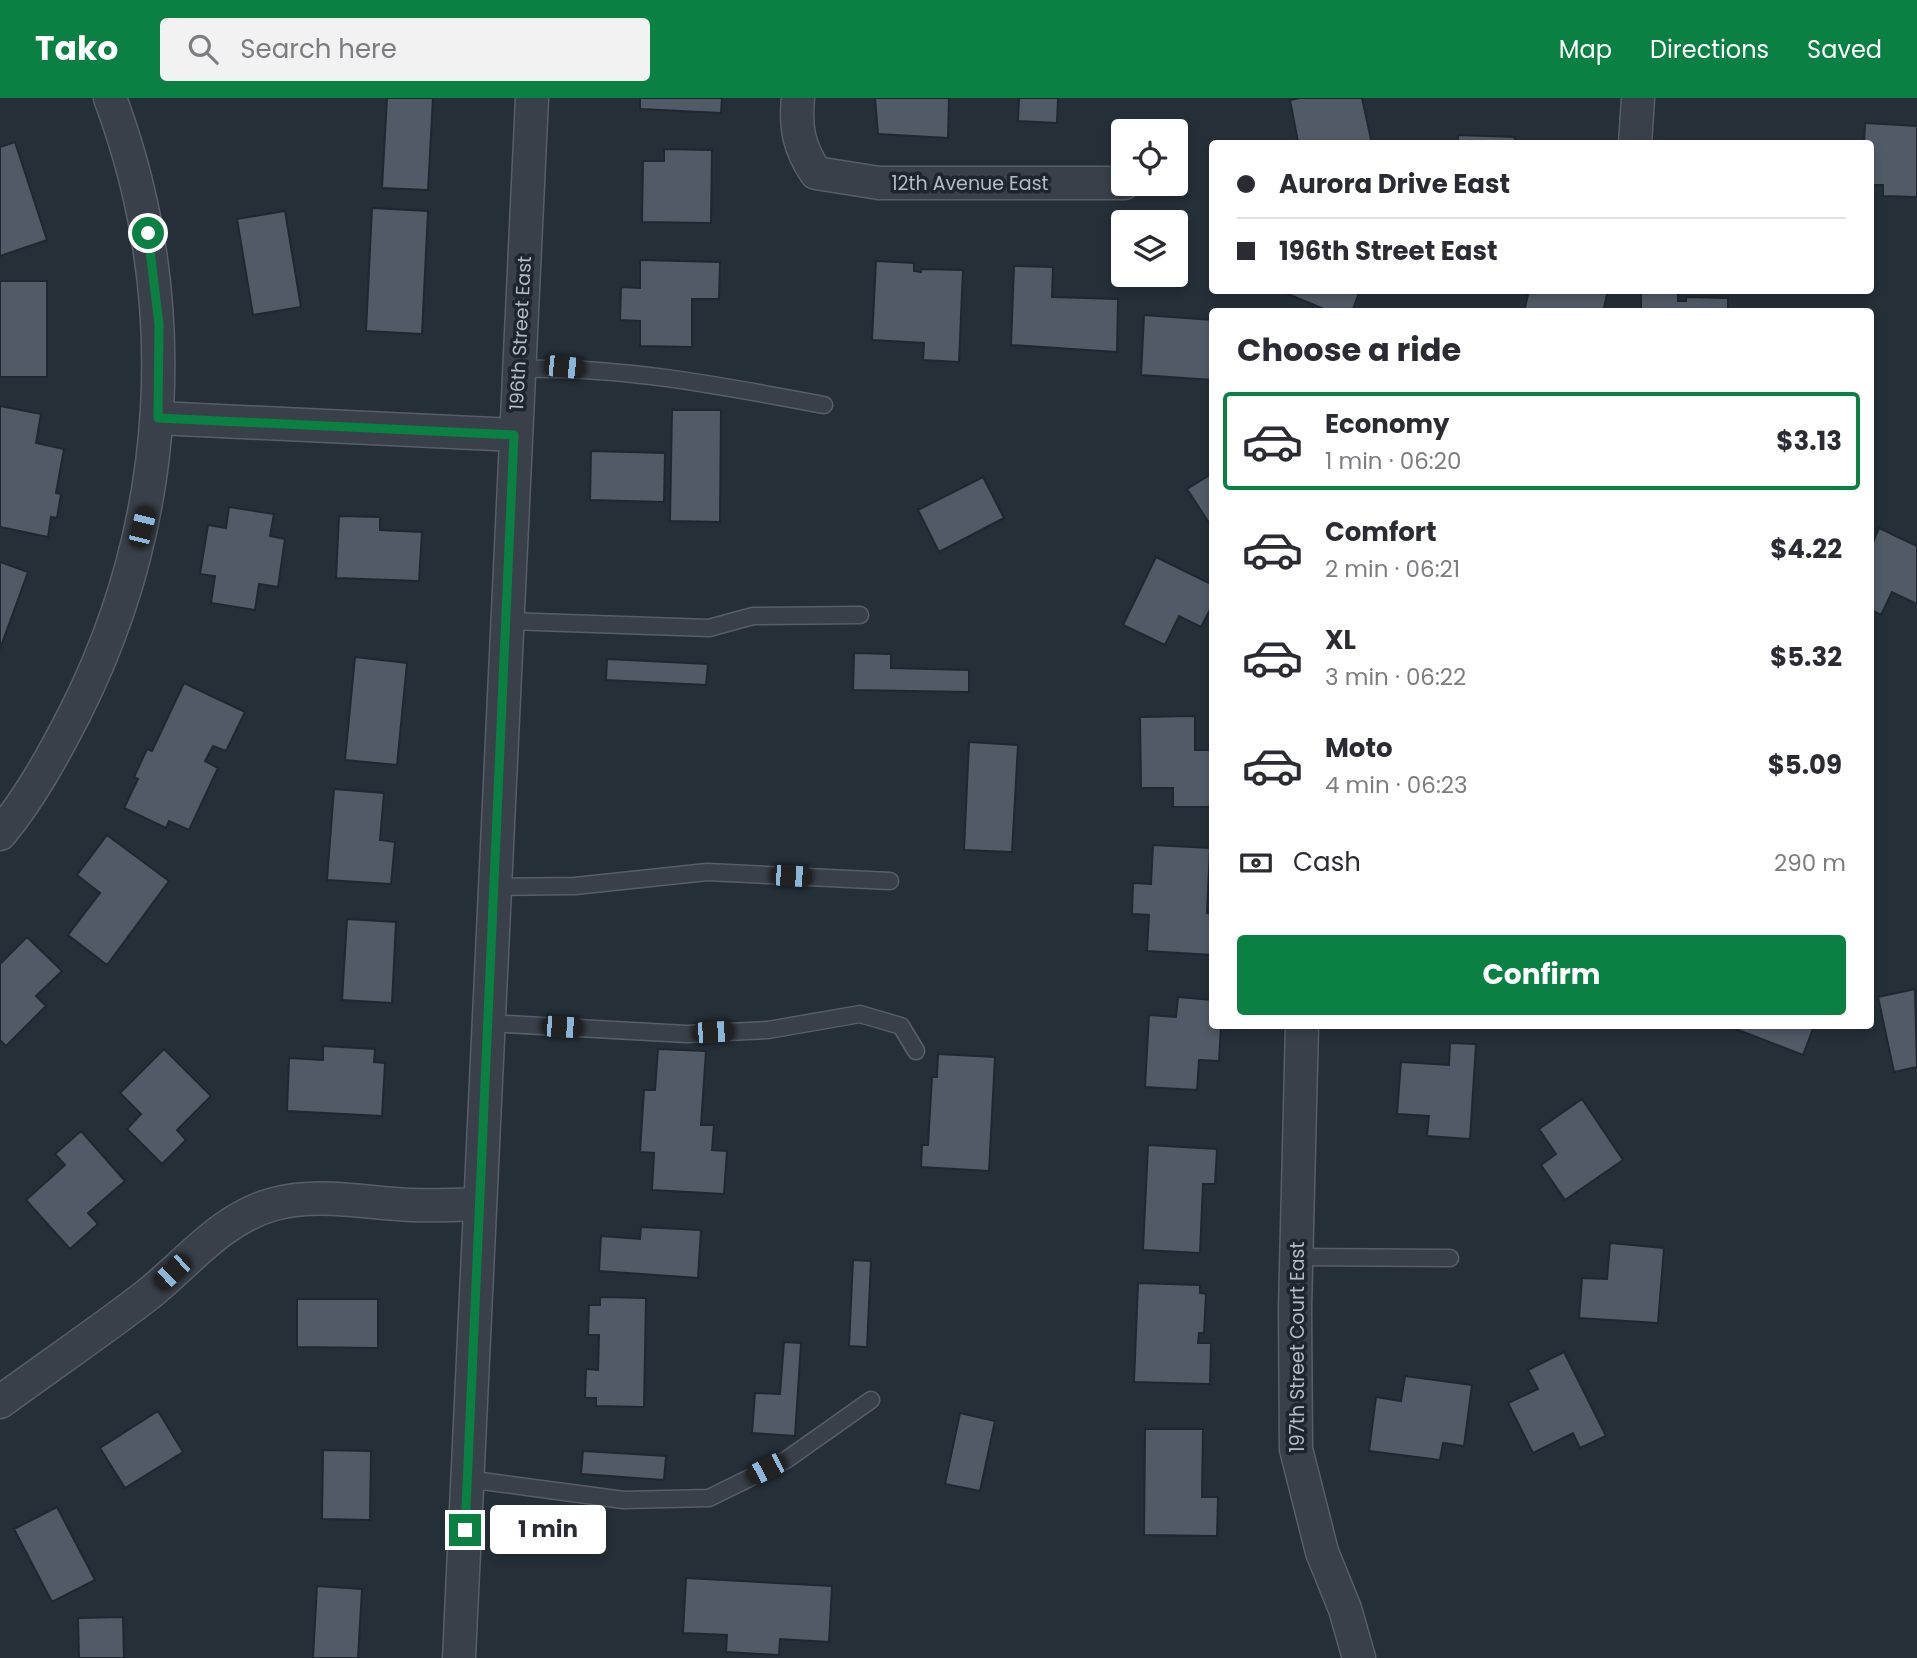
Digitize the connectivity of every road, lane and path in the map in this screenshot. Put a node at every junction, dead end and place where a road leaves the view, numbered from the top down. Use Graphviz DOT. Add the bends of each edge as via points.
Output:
graph roads {
  1 [pos="110,98"];
  2 [pos="532,98"];
  3 [pos="798,98"];
  4 [pos="1637,98"];
  5 [pos="1635,140"];
  6 [pos="1111,183"];
  7 [pos="518,369"];
  8 [pos="824,405"];
  9 [pos="158,418"];
  10 [pos="514,435"];
  11 [pos="860,615"];
  12 [pos="506,621"];
  13 [pos="0,834"];
  14 [pos="890,881"];
  15 [pos="494,887"];
  16 [pos="488,1023"];
  17 [pos="1302,1029"];
  18 [pos="916,1051"];
  19 [pos="480,1205"];
  20 [pos="1296,1258"];
  21 [pos="1450,1258"];
  22 [pos="871,1400"];
  23 [pos="0,1402"];
  24 [pos="467,1479"];
  25 [pos="459,1658"];
  26 [pos="1359,1658"];
  1 -- 9 [label="street" via="127,143 148,233 159,325"];
  2 -- 7 [label="street, 196th Street East"];
  3 -- 6 [label="street, 12th Avenue East" via="796,126 803,154 816,173 879,183"];
  4 -- 5 [label="street"];
  7 -- 8 [label="lane" via="564,367 686,380"];
  7 -- 10 [label="street, 196th Street East"];
  9 -- 10 [label="street"];
  9 -- 13 [label="street" via="147,505 126,592 95,674 55,753"];
  10 -- 12 [label="street, 196th Street East"];
  11 -- 12 [label="lane" via="753,616 709,628"];
  12 -- 15 [label="street, 196th Street East"];
  14 -- 15 [label="lane" via="707,872 575,886"];
  15 -- 16 [label="street, 196th Street East"];
  16 -- 18 [label="lane" via="686,1034 768,1030 860,1014 901,1026"];
  16 -- 19 [label="street, 196th Street East"];
  17 -- 20 [label="street, 197th Street Court East"];
  19 -- 23 [label="street" via="319,1198 246,1213 81,1346"];
  19 -- 24 [label="street, 196th Street East"];
  20 -- 21 [label="lane"];
  20 -- 26 [label="street, 197th Street Court East" via="1296,1449 1322,1552"];
  22 -- 24 [label="lane" via="786,1460 709,1498 624,1500"];
  24 -- 25 [label="street, 196th Street East"];
}
